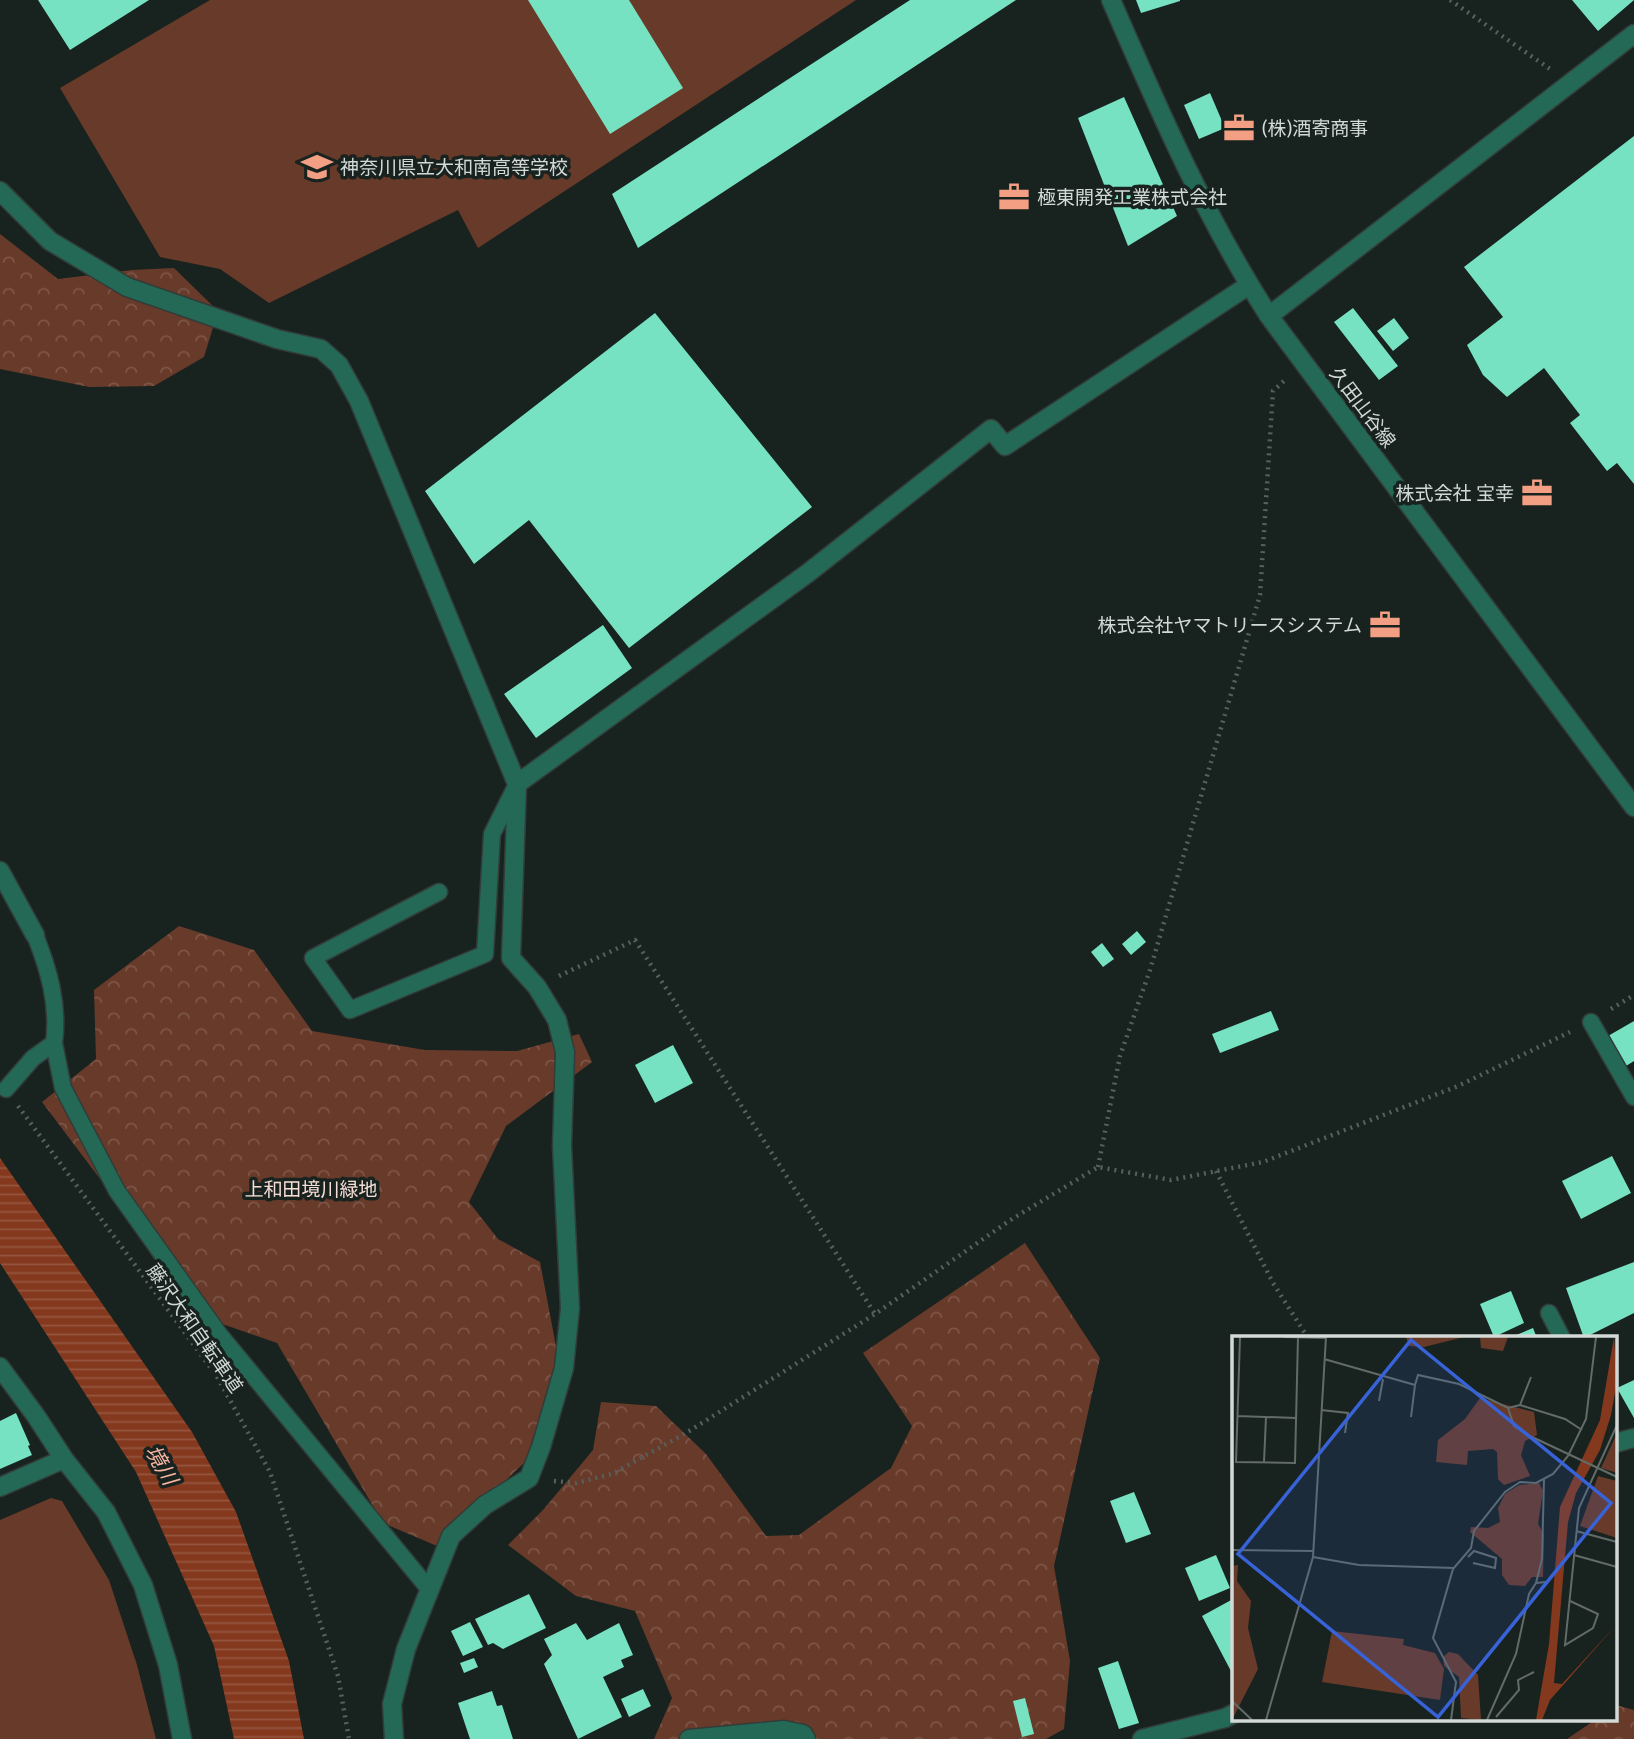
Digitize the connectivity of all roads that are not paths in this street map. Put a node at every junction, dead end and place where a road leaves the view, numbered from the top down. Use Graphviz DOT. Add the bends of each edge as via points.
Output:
graph roads {
  1 [pos="1111,0"];
  2 [pos="1634,34"];
  3 [pos="0,191"];
  4 [pos="1249,285"];
  5 [pos="1269,316"];
  6 [pos="517,784"];
  7 [pos="1634,807"];
  8 [pos="0,872"];
  9 [pos="439,892"];
  10 [pos="35,935"];
  11 [pos="1591,1022"];
  12 [pos="54,1043"];
  13 [pos="6,1089"];
  14 [pos="1634,1097"];
  15 [pos="1549,1313"];
  16 [pos="1561,1336"];
  17 [pos="0,1367"];
  18 [pos="1634,1438"];
  19 [pos="1616,1442"];
  20 [pos="64,1459"];
  21 [pos="0,1487"];
  22 [pos="429,1589"];
  23 [pos="1232,1714"];
  24 [pos="182,1739"];
  25 [pos="394,1739"];
  26 [pos="689,1739"];
  27 [pos="806,1739"];
  28 [pos="1142,1739"];
  1 -- 4 [label="street, 久田山谷線" via="1194,185"];
  2 -- 5 [label="street"];
  3 -- 6 [label="street" via="50,241 127,287 277,339 321,349 339,365 359,401"];
  4 -- 5 [label="street, 久田山谷線"];
  4 -- 6 [label="street" via="1005,446 991,429 808,573"];
  5 -- 7 [label="street, 久田山谷線"];
  6 -- 9 [label="lane" via="492,834 485,954 350,1010 313,958"];
  6 -- 22 [label="street" via="511,958 537,987 557,1020 565,1052 562,1146 570,1308 564,1368 528,1478 485,1505 451,1536"];
  8 -- 10 [label="street"];
  10 -- 12 [label="lane" via="55,1003"];
  11 -- 14 [label="lane"];
  12 -- 13 [label="lane" via="33,1058"];
  12 -- 22 [label="lane" via="63,1088 117,1191 219,1334"];
  15 -- 16 [label="lane"];
  17 -- 20 [label="street"];
  18 -- 19 [label="street"];
  20 -- 21 [label="street"];
  20 -- 24 [label="street" via="106,1513 143,1585 168,1665"];
  22 -- 25 [label="street" via="405,1649 392,1704"];
  23 -- 28 [label="street"];
  26 -- 27 [label="street" via="784,1730"];
}
